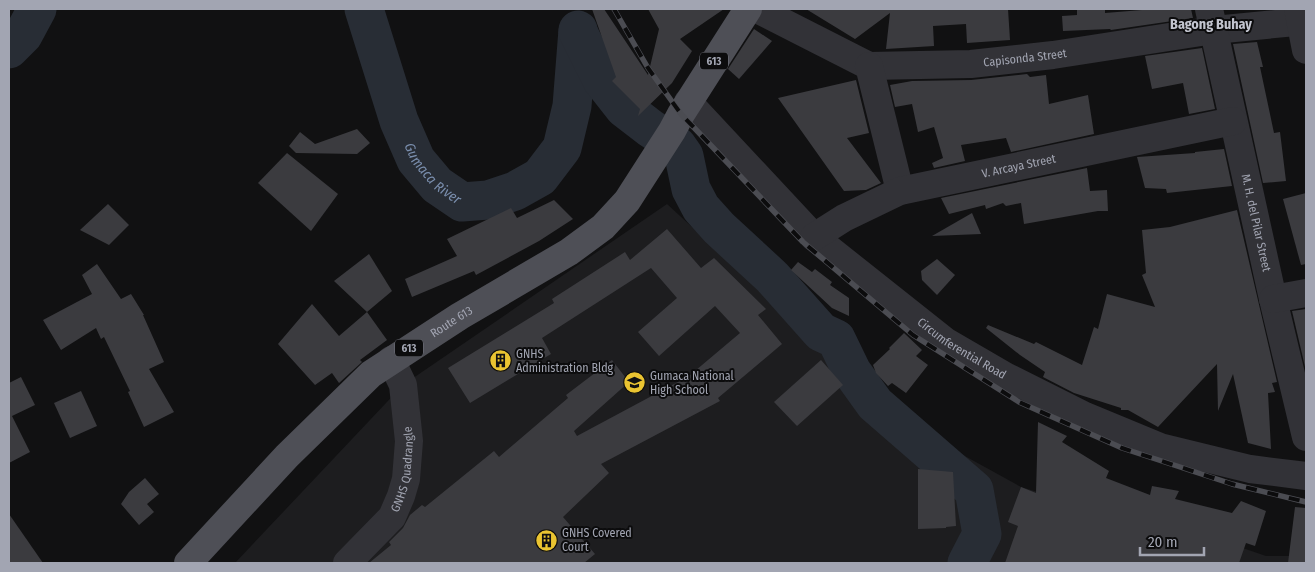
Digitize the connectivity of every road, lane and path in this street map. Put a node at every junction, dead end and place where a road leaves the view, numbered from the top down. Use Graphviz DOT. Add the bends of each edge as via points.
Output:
graph roads {
  1 [pos="748,9"];
  2 [pos="757,9"];
  3 [pos="1302,17"];
  4 [pos="1211,19"];
  5 [pos="1306,50"];
  6 [pos="869,66"];
  7 [pos="688,102"];
  8 [pos="1233,121"];
  9 [pos="900,191"];
  10 [pos="814,237"];
  11 [pos="1306,293"];
  12 [pos="1272,299"];
  13 [pos="391,360"];
  14 [pos="1306,437"];
  15 [pos="1306,476"];
  16 [pos="193,562"];
  17 [pos="347,563"];
  1 -- 7 [label="main road, 613"];
  2 -- 6 [label="street, Capisonda Street"];
  3 -- 4 [label="street, Capisonda Street"];
  3 -- 5 [label="street"];
  4 -- 6 [label="street, Capisonda Street" via="1054,55 970,64"];
  4 -- 8 [label="street, M. H. del Pilar Street"];
  6 -- 9 [label="street"];
  7 -- 10 [label="street, Circumferential Road"];
  7 -- 13 [label="main road, Route 613 / 613" via="627,201 604,227 569,252"];
  8 -- 9 [label="street, V. Arcaya Street"];
  8 -- 12 [label="street, M. H. del Pilar Street"];
  9 -- 10 [label="street, V. Arcaya Street" via="844,218"];
  10 -- 15 [label="street, Circumferential Road" via="945,341 1085,416 1160,447 1250,468"];
  11 -- 12 [label="street"];
  12 -- 14 [label="street, M. H. del Pilar Street"];
  13 -- 16 [label="main road, Route 613 / 613" via="371,374 287,456"];
  13 -- 17 [label="street, GNHS Quadrangle" via="403,385 409,440 406,479 392,517"];
}
